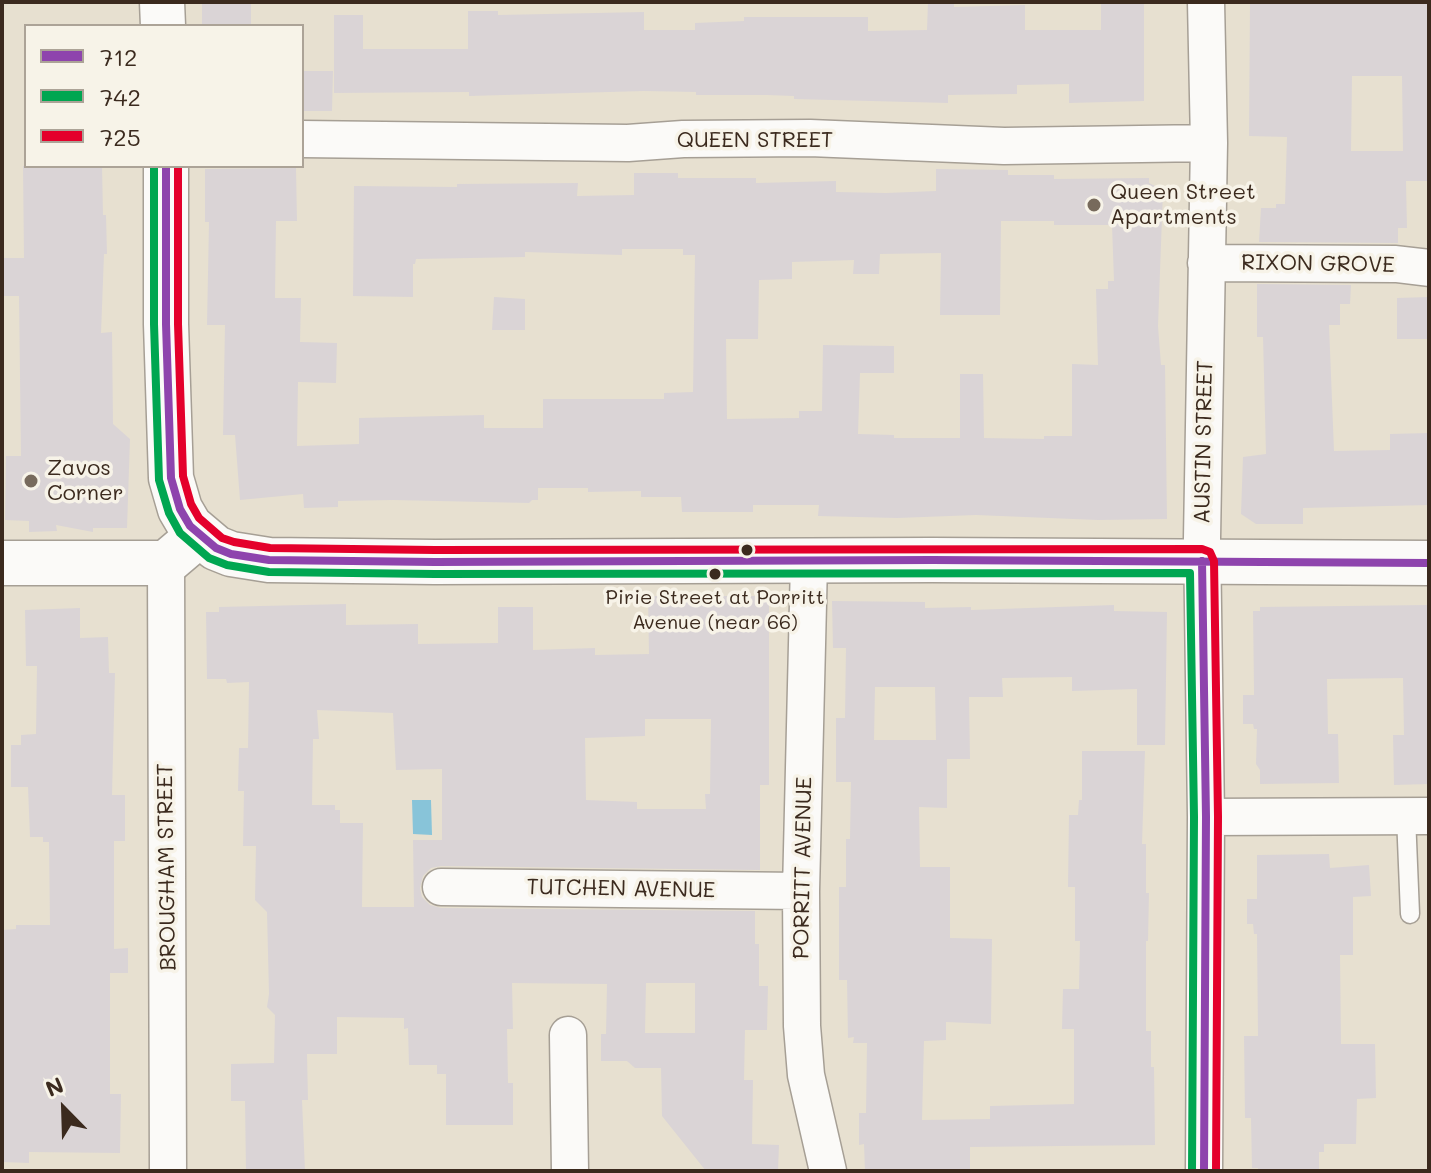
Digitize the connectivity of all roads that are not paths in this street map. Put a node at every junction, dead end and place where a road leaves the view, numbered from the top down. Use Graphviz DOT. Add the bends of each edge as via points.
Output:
graph roads {
  1 [pos="162,2"];
  2 [pos="1206,2"];
  3 [pos="163,24"];
  4 [pos="304,139"];
  5 [pos="1209,143"];
  6 [pos="166,168"];
  7 [pos="1206,263"];
  8 [pos="1429,268"];
  9 [pos="199,535"];
  10 [pos="1202,561"];
  11 [pos="809,562"];
  12 [pos="2,563"];
  13 [pos="166,563"];
  14 [pos="1429,563"];
  15 [pos="1417,816"];
  16 [pos="1206,817"];
  17 [pos="441,887"];
  18 [pos="801,891"];
  19 [pos="1410,914"];
  20 [pos="568,1035"];
  21 [pos="168,1171"];
  22 [pos="570,1171"];
  23 [pos="828,1171"];
  24 [pos="1204,1171"];
  1 -- 3 [label="street"];
  2 -- 5 [label="street, AUSTIN STREET"];
  4 -- 5 [label="street, QUEEN STREET"];
  5 -- 7 [label="street, AUSTIN STREET"];
  6 -- 9 [label="street" via="171,478 180,509"];
  7 -- 8 [label="street, RIXON GROVE"];
  7 -- 10 [label="street, AUSTIN STREET"];
  9 -- 11 [label="street" via="231,554 269,560"];
  9 -- 13 [label="street"];
  10 -- 11 [label="street"];
  10 -- 14 [label="street"];
  10 -- 16 [label="street, AUSTIN STREET"];
  11 -- 18 [label="street, PORRITT AVENUE"];
  12 -- 13 [label="street"];
  13 -- 21 [label="street, BROUGHAM STREET"];
  15 -- 16 [label="street"];
  15 -- 19 [label="lane"];
  16 -- 24 [label="street, AUSTIN STREET"];
  17 -- 18 [label="street, TUTCHEN AVENUE"];
  18 -- 23 [label="street, PORRITT AVENUE" via="806,1075"];
  20 -- 22 [label="street"];
}
